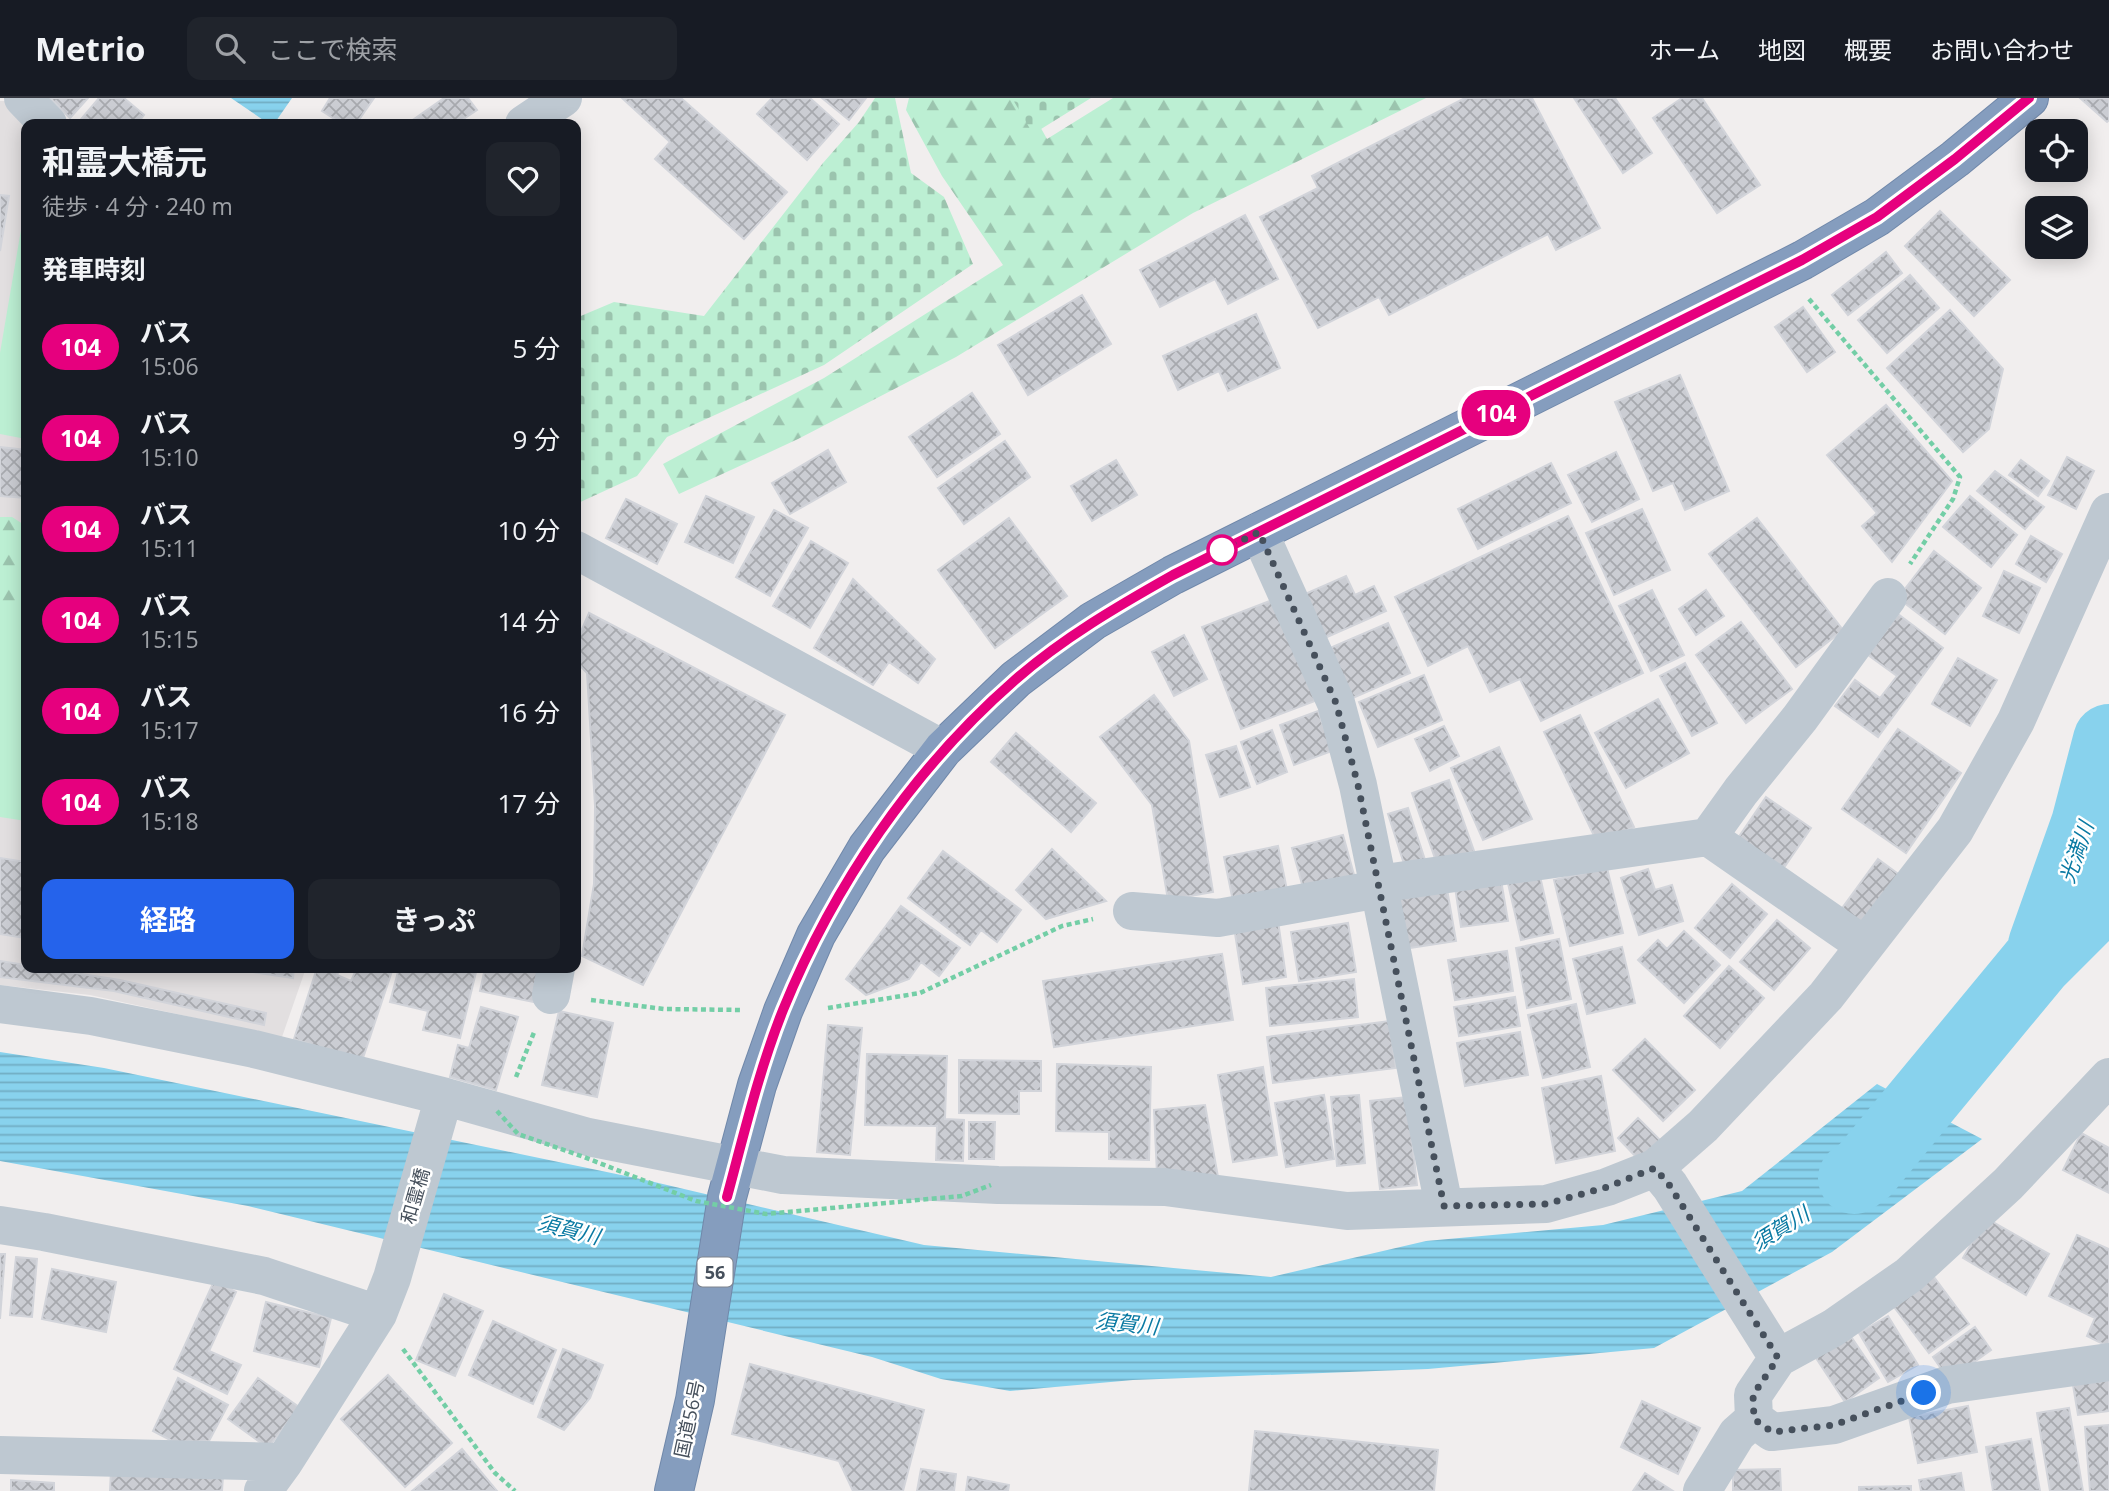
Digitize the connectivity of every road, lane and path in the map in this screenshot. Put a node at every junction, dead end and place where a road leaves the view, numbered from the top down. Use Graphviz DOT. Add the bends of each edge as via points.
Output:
graph roads {
  1 [pos="23,98"];
  2 [pos="527,98"];
  3 [pos="563,98"];
  4 [pos="2029,98"];
  5 [pos="43,119"];
  6 [pos="525,119"];
  7 [pos="532,119"];
  8 [pos="1783,270"];
  9 [pos="2109,512"];
  10 [pos="1259,532"];
  11 [pos="581,553"];
  12 [pos="1888,597"];
  13 [pos="943,749"];
  14 [pos="1708,837"];
  15 [pos="1378,886"];
  16 [pos="1132,911"];
  17 [pos="1864,945"];
  18 [pos="0,1004"];
  19 [pos="2109,1076"];
  20 [pos="442,1106"];
  21 [pos="497,1111"];
  22 [pos="1663,1177"];
  23 [pos="732,1182"];
  24 [pos="990,1185"];
  25 [pos="1444,1206"];
  26 [pos="0,1225"];
  27 [pos="378,1314"];
  28 [pos="1771,1348"];
  29 [pos="2109,1362"];
  30 [pos="1754,1419"];
  31 [pos="0,1455"];
  32 [pos="273,1476"];
  33 [pos="515,1491"];
  34 [pos="674,1491"];
  35 [pos="1702,1491"];
  1 -- 5 [label="street"];
  2 -- 6 [label="street"];
  3 -- 7 [label="street"];
  4 -- 8 [label="highway, 56" via="1877,217"];
  8 -- 10 [label="highway, 56"];
  8 -- 12 [label="path" via="1960,477 1953,499"];
  9 -- 17 [label="street" via="2016,721 1955,830"];
  10 -- 13 [label="highway, 56" via="1093,621 1016,679"];
  10 -- 15 [label="street" via="1336,703"];
  11 -- 13 [label="street"];
  12 -- 14 [label="street"];
  13 -- 23 [label="highway, 56" via="867,848 816,935 778,1023"];
  14 -- 15 [label="street"];
  14 -- 17 [label="street"];
  15 -- 16 [label="street" via="1218,918"];
  15 -- 25 [label="street"];
  17 -- 22 [label="street" via="1826,996 1703,1126"];
  18 -- 20 [label="street" via="91,1016 254,1049"];
  19 -- 28 [label="street" via="2008,1184 1909,1275 1833,1328"];
  20 -- 21 [label="street"];
  20 -- 27 [label="street, 和霊橋"];
  21 -- 23 [label="street"];
  21 -- 24 [label="path, bridge" via="518,1134 696,1201 766,1214 962,1196"];
  22 -- 25 [label="street" via="1546,1204"];
  22 -- 28 [label="street"];
  23 -- 24 [label="street" via="783,1175"];
  23 -- 34 [label="highway, 国道56号 / 56" via="695,1400"];
  24 -- 25 [label="street" via="1166,1187 1347,1210"];
  26 -- 27 [label="street" via="264,1276"];
  27 -- 32 [label="street, 和霊橋"];
  27 -- 33 [label="path" via="495,1474"];
  28 -- 30 [label="street" via="1753,1395"];
  29 -- 30 [label="street" via="1947,1385 1834,1425 1772,1432"];
  30 -- 35 [label="street" via="1737,1434"];
  31 -- 32 [label="street"];
}
